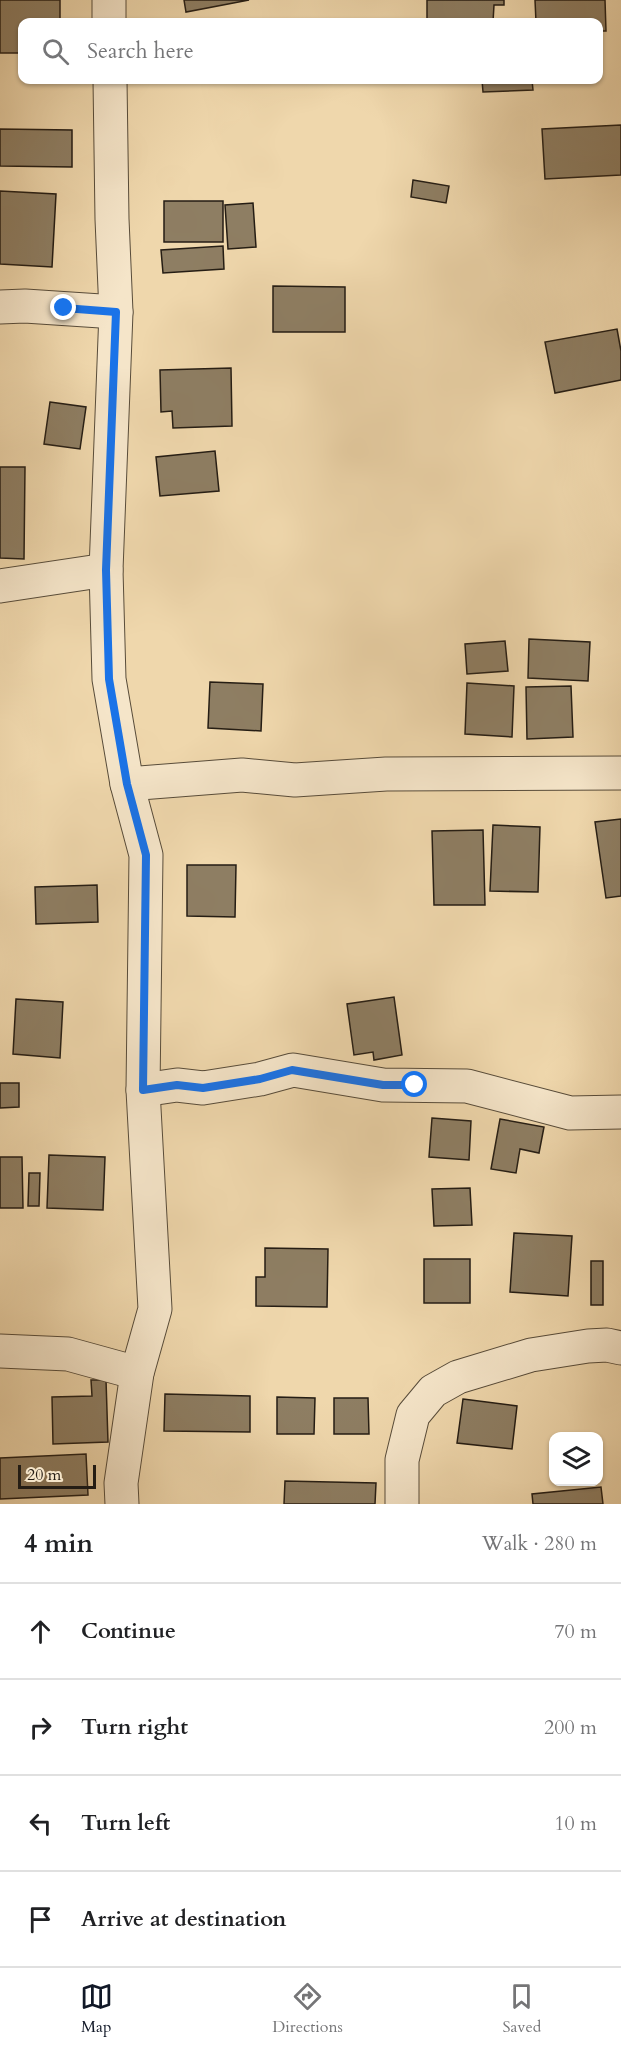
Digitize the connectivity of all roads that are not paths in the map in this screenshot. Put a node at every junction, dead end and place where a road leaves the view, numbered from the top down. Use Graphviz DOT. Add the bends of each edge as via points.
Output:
graph roads {
  1 [pos="109,0"];
  2 [pos="109,18"];
  3 [pos="110,84"];
  4 [pos="0,307"];
  5 [pos="116,312"];
  6 [pos="106,570"];
  7 [pos="0,586"];
  8 [pos="621,773"];
  9 [pos="127,784"];
  10 [pos="143,1090"];
  11 [pos="621,1112"];
  12 [pos="621,1344"];
  13 [pos="0,1352"];
  14 [pos="136,1372"];
  15 [pos="122,1504"];
  16 [pos="402,1504"];
  1 -- 2 [label="street"];
  3 -- 5 [label="street"];
  4 -- 5 [label="street"];
  5 -- 6 [label="street"];
  6 -- 7 [label="street"];
  6 -- 9 [label="street" via="109,679"];
  8 -- 9 [label="street" via="386,774 296,780 242,775"];
  9 -- 10 [label="street" via="146,855"];
  10 -- 11 [label="street" via="177,1085 203,1088 292,1070 383,1085 467,1086 570,1113"];
  10 -- 14 [label="street" via="155,1310"];
  12 -- 16 [label="street" via="531,1355 458,1377 433,1390 413,1415 402,1460"];
  13 -- 14 [label="street" via="68,1354"];
  14 -- 15 [label="street" via="121,1483"];
}
